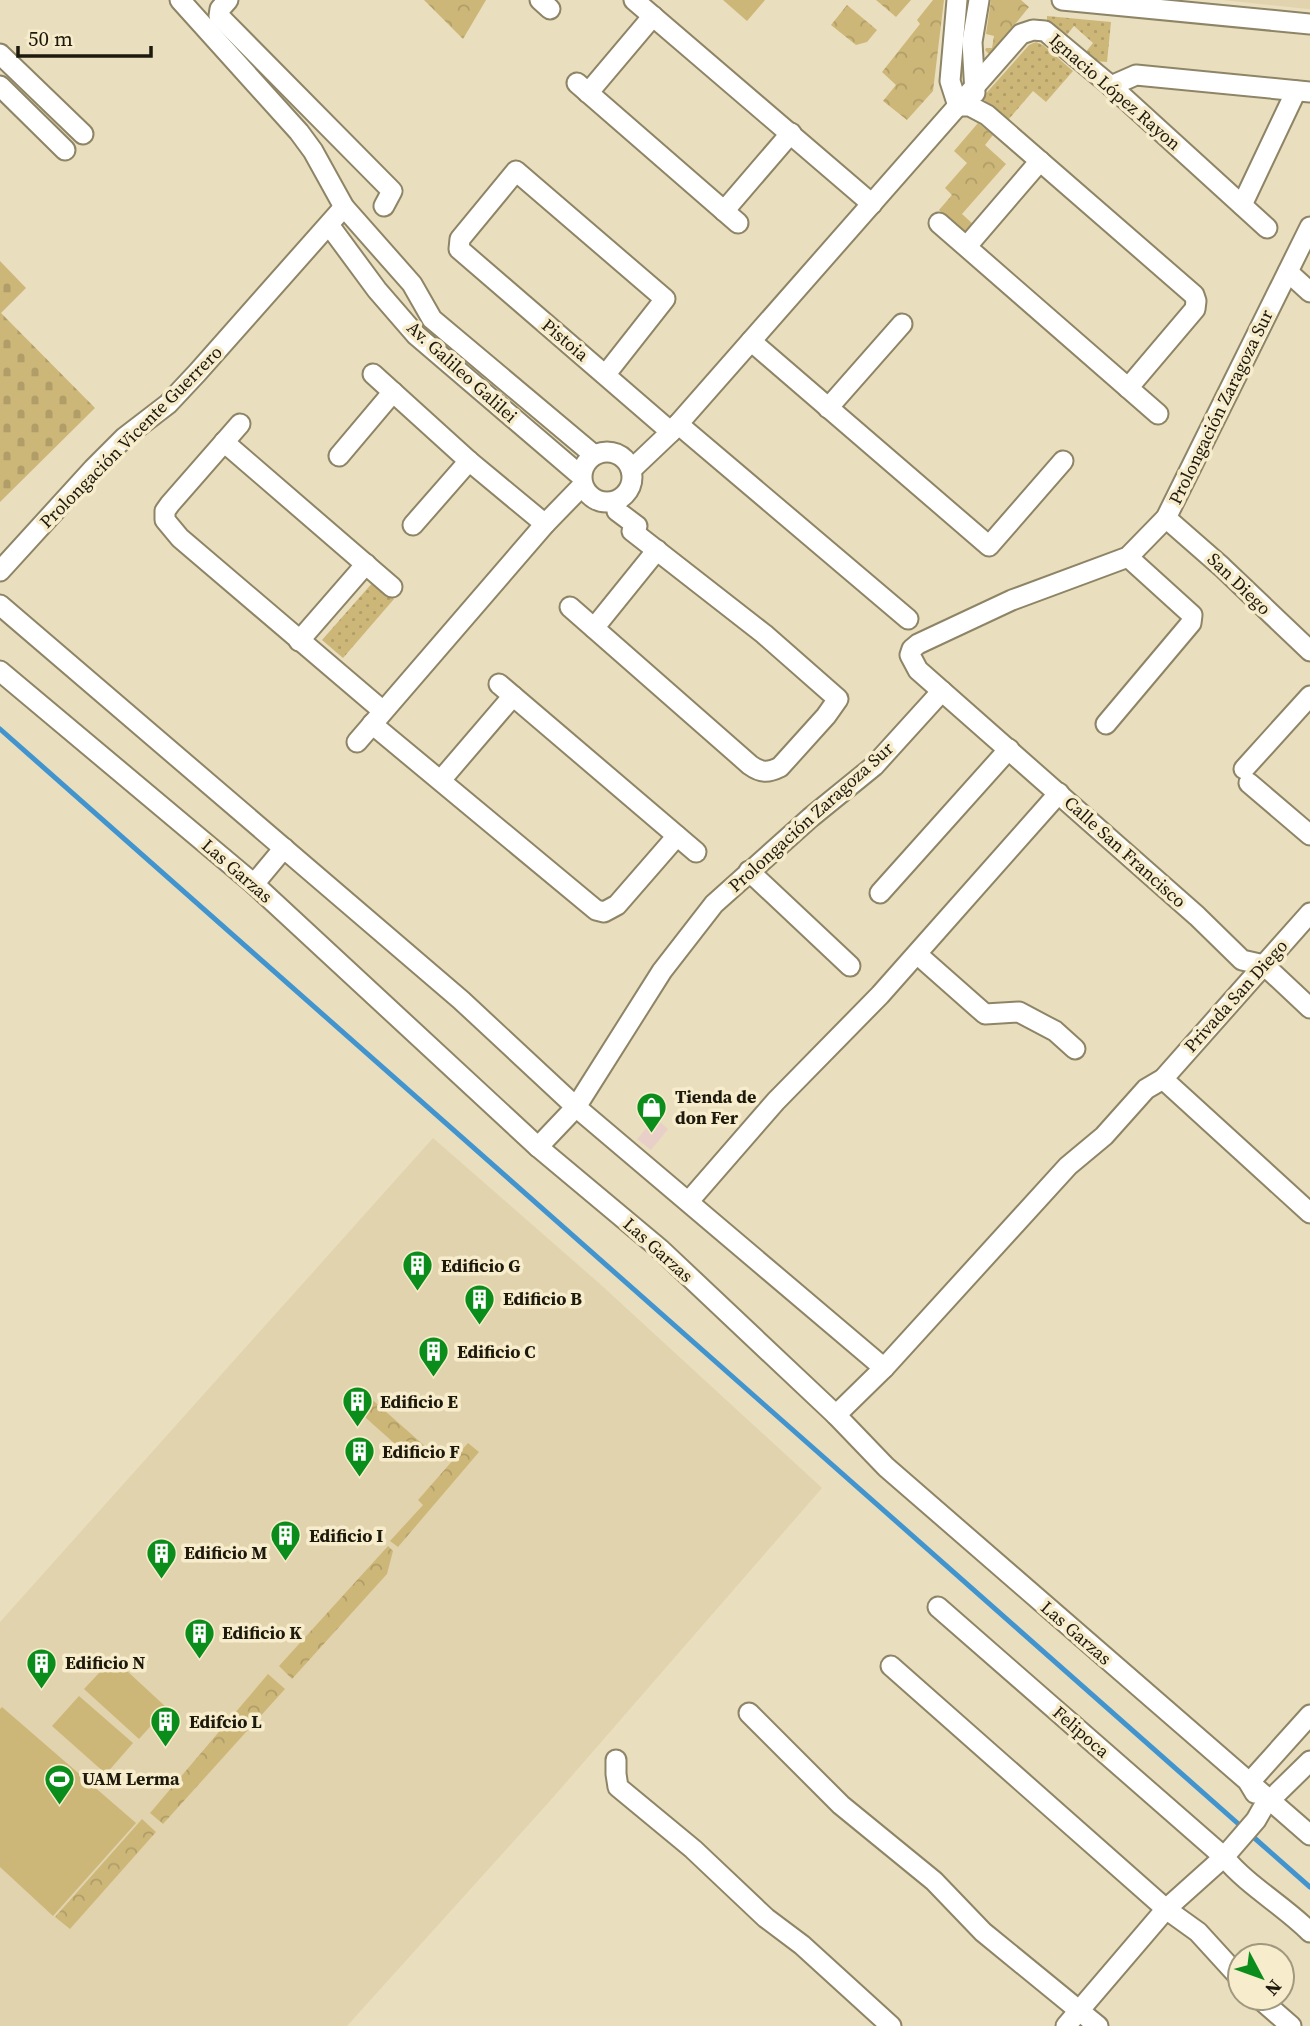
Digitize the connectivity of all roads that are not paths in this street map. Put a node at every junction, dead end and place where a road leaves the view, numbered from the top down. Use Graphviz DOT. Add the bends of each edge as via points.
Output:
graph roads {
  1 [pos="180,0"];
  2 [pos="228,0"];
  3 [pos="634,0"];
  4 [pos="957,0"];
  5 [pos="978,0"];
  6 [pos="1062,0"];
  7 [pos="653,16"];
  8 [pos="1310,24"];
  9 [pos="952,41"];
  10 [pos="972,42"];
  11 [pos="0,54"];
  12 [pos="976,85"];
  13 [pos="0,86"];
  14 [pos="1111,86"];
  15 [pos="1303,92"];
  16 [pos="958,106"];
  17 [pos="987,115"];
  18 [pos="791,133"];
  19 [pos="83,134"];
  20 [pos="65,150"];
  21 [pos="1040,161"];
  22 [pos="388,199"];
  23 [pos="872,204"];
  24 [pos="1242,205"];
  25 [pos="344,207"];
  26 [pos="939,223"];
  27 [pos="329,225"];
  28 [pos="1267,228"];
  29 [pos="1310,228"];
  30 [pos="967,246"];
  31 [pos="400,271"];
  32 [pos="1288,272"];
  33 [pos="377,289"];
  34 [pos="1310,292"];
  35 [pos="432,319"];
  36 [pos="902,324"];
  37 [pos="416,335"];
  38 [pos="751,341"];
  39 [pos="373,374"];
  40 [pos="606,374"];
  41 [pos="1128,388"];
  42 [pos="393,392"];
  43 [pos="828,408"];
  44 [pos="1158,414"];
  45 [pos="240,424"];
  46 [pos="674,428"];
  47 [pos="224,442"];
  48 [pos="594,455"];
  49 [pos="338,456"];
  50 [pos="469,461"];
  51 [pos="1063,461"];
  52 [pos="631,470"];
  53 [pos="581,481"];
  54 [pos="617,501"];
  55 [pos="1166,518"];
  56 [pos="545,524"];
  57 [pos="413,525"];
  58 [pos="657,550"];
  59 [pos="1128,556"];
  60 [pos="366,564"];
  61 [pos="0,571"];
  62 [pos="393,587"];
  63 [pos="0,605"];
  64 [pos="569,607"];
  65 [pos="908,619"];
  66 [pos="594,628"];
  67 [pos="299,641"];
  68 [pos="1310,651"];
  69 [pos="918,670"];
  70 [pos="0,671"];
  71 [pos="942,691"];
  72 [pos="1310,696"];
  73 [pos="377,717"];
  74 [pos="918,719"];
  75 [pos="1106,724"];
  76 [pos="357,742"];
  77 [pos="1009,749"];
  78 [pos="441,780"];
  79 [pos="1059,793"];
  80 [pos="1310,835"];
  81 [pos="677,836"];
  82 [pos="284,848"];
  83 [pos="696,852"];
  84 [pos="749,871"];
  85 [pos="254,884"];
  86 [pos="880,892"];
  87 [pos="1310,913"];
  88 [pos="917,954"];
  89 [pos="1264,965"];
  90 [pos="850,966"];
  91 [pos="1310,1007"];
  92 [pos="1075,1049"];
  93 [pos="1163,1079"];
  94 [pos="576,1107"];
  95 [pos="538,1147"];
  96 [pos="689,1201"];
  97 [pos="1310,1213"];
  98 [pos="884,1368"];
  99 [pos="836,1415"];
  100 [pos="938,1607"];
  101 [pos="891,1666"];
  102 [pos="749,1713"];
  103 [pos="1310,1715"];
  104 [pos="617,1760"];
  105 [pos="1310,1761"];
  106 [pos="1249,1783"];
  107 [pos="1264,1809"];
  108 [pos="1310,1835"];
  109 [pos="1228,1852"];
  110 [pos="1166,1909"];
  111 [pos="1310,1932"];
  112 [pos="1226,1963"];
  113 [pos="1079,2009"];
  114 [pos="1275,2012"];
  115 [pos="891,2026"];
  116 [pos="1066,2026"];
  117 [pos="1098,2026"];
  118 [pos="1291,2026"];
  1 -- 25 [label="street" via="299,132"];
  2 -- 22 [label="street" via="219,16"];
  3 -- 7 [label="street"];
  4 -- 9 [label="street"];
  5 -- 10 [label="street"];
  6 -- 8 [label="street"];
  7 -- 18 [label="street"];
  7 -- 18 [label="street" via="583,88 731,217"];
  9 -- 10 [label="street"];
  9 -- 16 [label="street" via="950,81"];
  10 -- 12 [label="street"];
  11 -- 19 [label="street"];
  12 -- 14 [label="street, Ignacio López Rayon" via="1021,34 1033,30 1045,31"];
  12 -- 16 [label="street, Ignacio López Rayon"];
  12 -- 17 [label="street" via="975,99"];
  13 -- 20 [label="street"];
  14 -- 15 [label="street" via="1136,75"];
  14 -- 24 [label="street, Ignacio López Rayon"];
  15 -- 24 [label="street"];
  16 -- 17 [label="street" via="970,106"];
  16 -- 23 [label="street, Ignacio López Rayon"];
  17 -- 21 [label="street"];
  18 -- 23 [label="street"];
  21 -- 30 [label="street"];
  21 -- 41 [label="street" via="1194,295 1195,309"];
  23 -- 38 [label="street, Ignacio López Rayon"];
  24 -- 28 [label="street, Ignacio López Rayon"];
  25 -- 27 [label="street, Prolongación Vicente Guerrero"];
  25 -- 31 [label="street"];
  26 -- 30 [label="street"];
  27 -- 33 [label="street, Av. Galileo Galilei"];
  27 -- 61 [label="street, Prolongación Vicente Guerrero" via="168,404 125,437"];
  29 -- 32 [label="street, Prolongación Zaragoza Sur"];
  30 -- 41 [label="street"];
  31 -- 33 [label="street"];
  31 -- 35 [label="street"];
  32 -- 34 [label="street"];
  32 -- 55 [label="street, Prolongación Zaragoza Sur"];
  33 -- 37 [label="street, Av. Galileo Galilei"];
  35 -- 37 [label="street"];
  35 -- 48 [label="street"];
  36 -- 43 [label="street"];
  37 -- 53 [label="street, Av. Galileo Galilei"];
  38 -- 43 [label="street"];
  38 -- 46 [label="street, Ignacio López Rayon"];
  39 -- 42 [label="street"];
  40 -- 40 [label="street, Pistoia" via="665,299 516,171 460,239 458,249"];
  40 -- 46 [label="street, Pistoia"];
  41 -- 44 [label="street"];
  42 -- 49 [label="street"];
  42 -- 50 [label="street"];
  43 -- 51 [label="street" via="989,546"];
  45 -- 47 [label="street"];
  46 -- 52 [label="street, Ignacio López Rayon"];
  46 -- 65 [label="street, Pistoia"];
  47 -- 60 [label="street"];
  47 -- 67 [label="street" via="170,504 165,520"];
  48 -- 52 [label="street" via="602,451 619,454"];
  48 -- 53 [label="street"];
  50 -- 56 [label="street"];
  50 -- 57 [label="street"];
  52 -- 54 [label="street" via="631,482"];
  53 -- 54 [label="street" via="595,500 605,504"];
  53 -- 56 [label="street"];
  54 -- 58 [label="street" via="617,511 637,526 632,531"];
  55 -- 59 [label="street, Prolongación Zaragoza Sur"];
  55 -- 68 [label="street, San Diego"];
  56 -- 73 [label="street"];
  58 -- 66 [label="street"];
  58 -- 66 [label="street" via="838,699 826,716 780,766 760,772"];
  59 -- 69 [label="street, Prolongación Zaragoza Sur" via="1012,600 918,644 910,655"];
  59 -- 75 [label="street" via="1192,615 1191,624"];
  60 -- 62 [label="street"];
  60 -- 67 [label="street"];
  63 -- 82 [label="street"];
  64 -- 66 [label="street"];
  67 -- 73 [label="street"];
  69 -- 71 [label="street"];
  69 -- 74 [label="street" via="923,691"];
  70 -- 85 [label="street, Las Garzas"];
  71 -- 74 [label="street, Prolongación Zaragoza Sur"];
  71 -- 77 [label="street, Calle San Francisco"];
  72 -- 80 [label="street" via="1247,776"];
  73 -- 76 [label="street"];
  73 -- 78 [label="street"];
  74 -- 84 [label="street, Prolongación Zaragoza Sur" via="874,766"];
  77 -- 79 [label="street, Calle San Francisco"];
  77 -- 86 [label="street"];
  78 -- 81 [label="street" via="588,905 604,912 617,905"];
  78 -- 81 [label="street" via="506,690"];
  79 -- 88 [label="street"];
  79 -- 89 [label="street, Calle San Francisco" via="1242,960"];
  81 -- 83 [label="street"];
  82 -- 85 [label="street"];
  82 -- 94 [label="street" via="461,1000"];
  84 -- 90 [label="street"];
  84 -- 94 [label="street, Prolongación Zaragoza Sur" via="714,904 662,971"];
  85 -- 95 [label="street, Las Garzas"];
  87 -- 89 [label="street, Privada San Diego"];
  88 -- 92 [label="street" via="985,1014 1020,1012 1055,1031"];
  88 -- 96 [label="street" via="776,1101"];
  89 -- 91 [label="street, Calle San Francisco"];
  89 -- 93 [label="street, Privada San Diego"];
  93 -- 97 [label="street"];
  93 -- 98 [label="street, Privada San Diego" via="1146,1089 1104,1136 1069,1166"];
  94 -- 95 [label="street, Prolongación Zaragoza Sur"];
  94 -- 96 [label="street"];
  95 -- 99 [label="street, Las Garzas" via="660,1249"];
  96 -- 98 [label="street"];
  98 -- 99 [label="street"];
  99 -- 106 [label="street, Las Garzas" via="886,1467"];
  100 -- 109 [label="street, Felipoca"];
  101 -- 110 [label="street"];
  102 -- 113 [label="street" via="841,1805 934,1881 983,1932"];
  103 -- 106 [label="street"];
  104 -- 115 [label="street" via="618,1787"];
  105 -- 107 [label="street"];
  106 -- 107 [label="street, Las Garzas"];
  107 -- 108 [label="street"];
  107 -- 109 [label="street"];
  109 -- 110 [label="street"];
  109 -- 111 [label="street, Felipoca" via="1235,1870"];
  110 -- 112 [label="street" via="1198,1932"];
  110 -- 113 [label="street"];
  113 -- 116 [label="street"];
  113 -- 117 [label="street"];
  114 -- 118 [label="street"];
}
